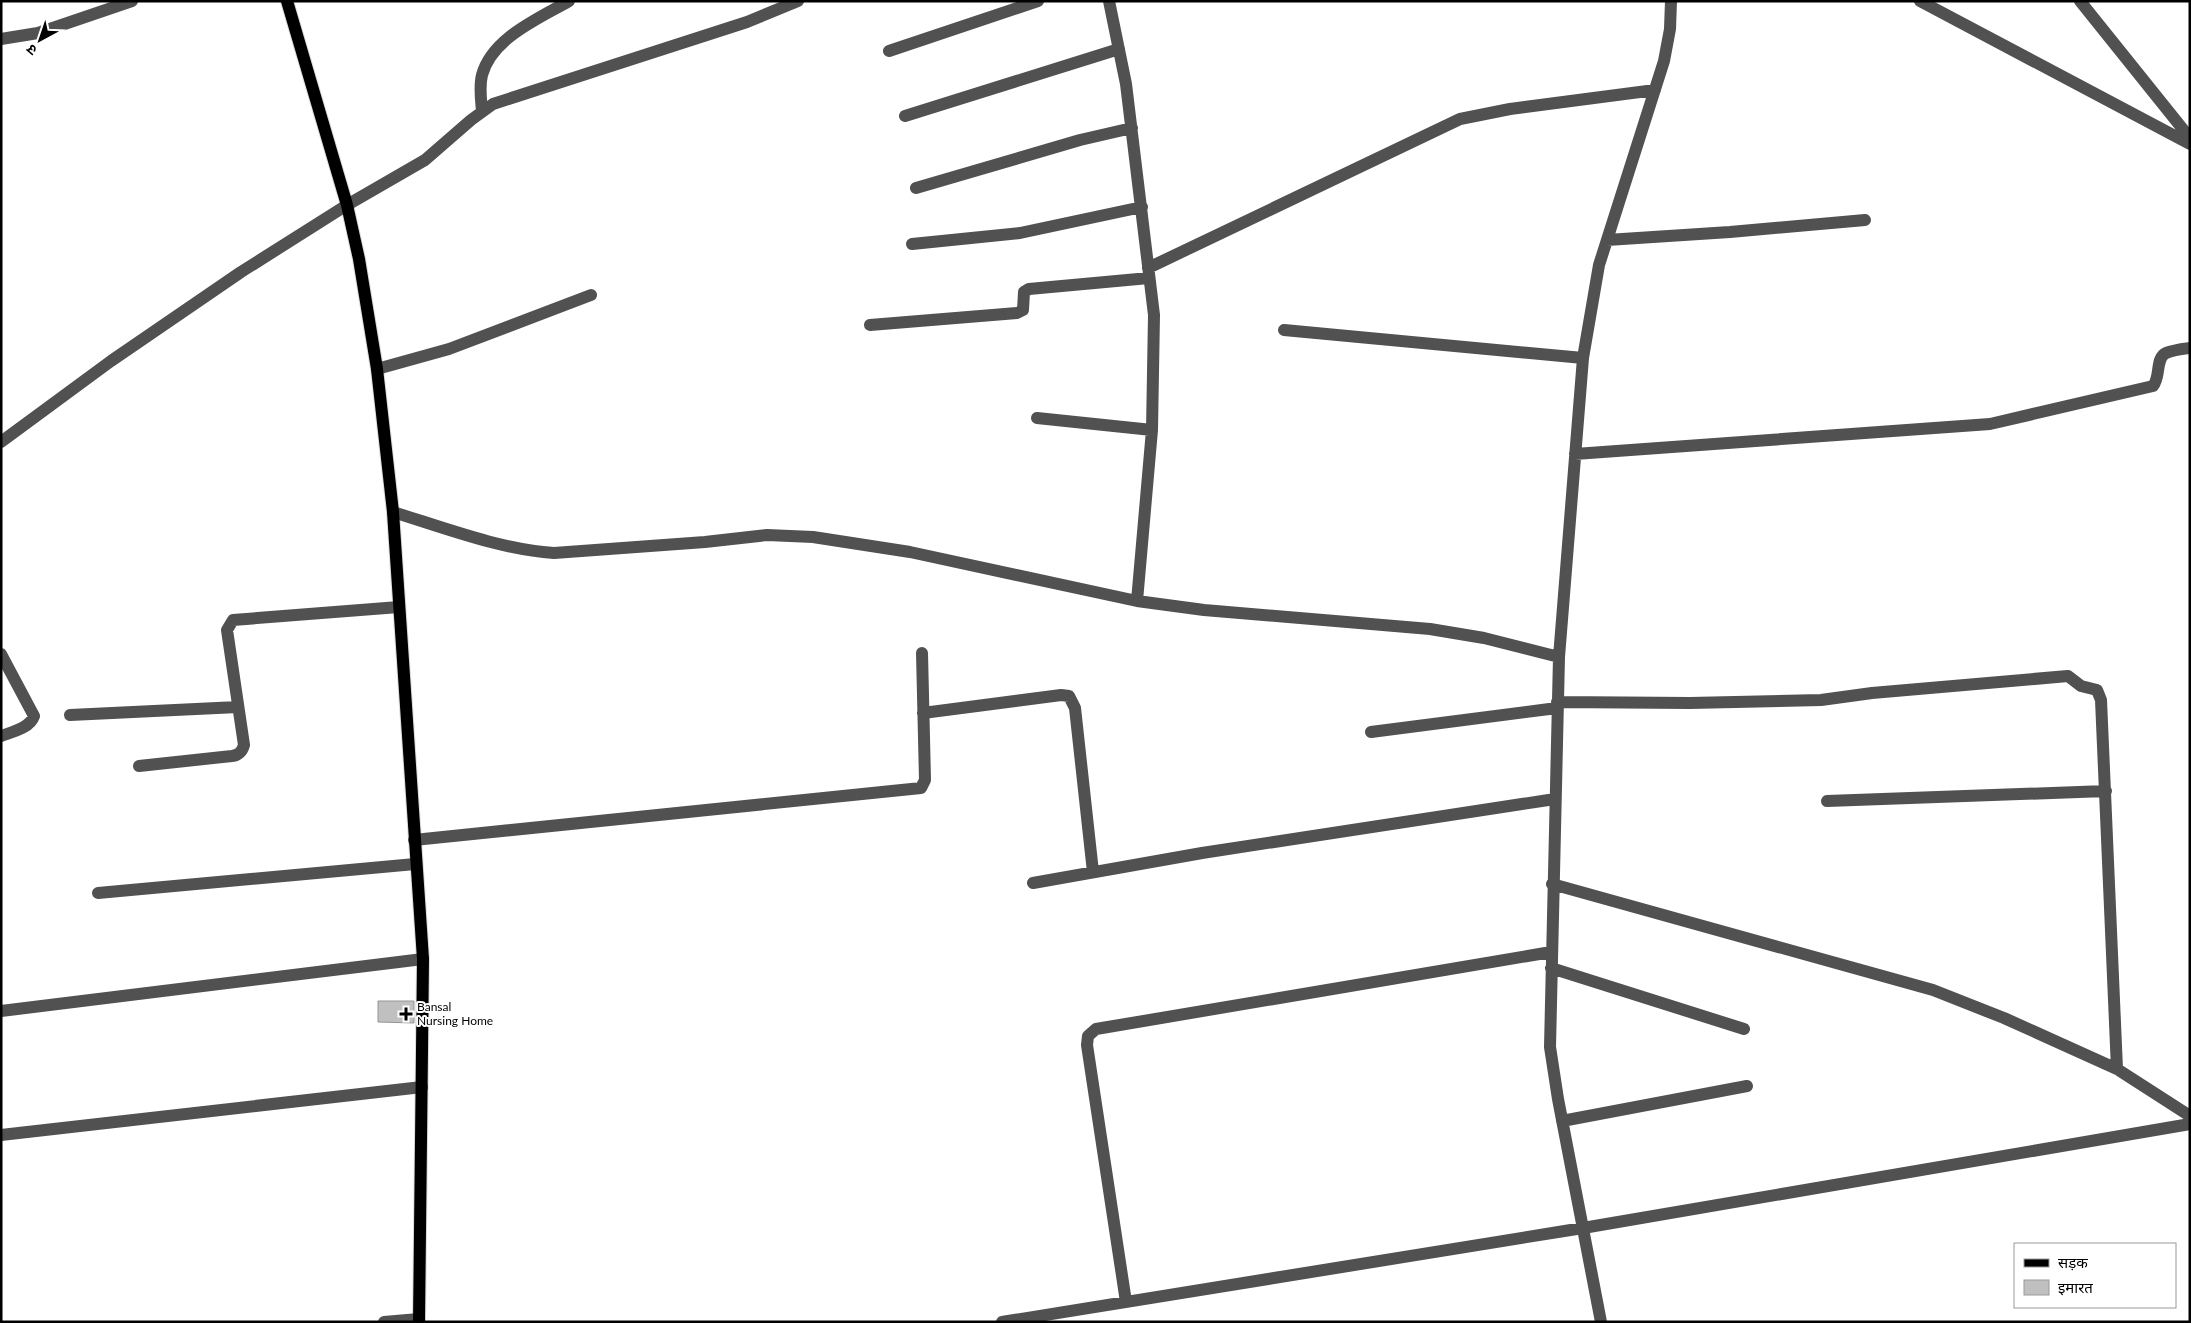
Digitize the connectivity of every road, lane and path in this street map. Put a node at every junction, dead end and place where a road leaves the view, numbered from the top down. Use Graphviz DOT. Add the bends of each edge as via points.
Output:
graph roads {
  1 [pos="132,1"];
  2 [pos="287,1"];
  3 [pos="569,1"];
  4 [pos="798,1"];
  5 [pos="1038,1"];
  6 [pos="1109,1"];
  7 [pos="1671,1"];
  8 [pos="1920,1"];
  9 [pos="2080,1"];
  10 [pos="1,39"];
  11 [pos="1119,49"];
  12 [pos="889,50"];
  13 [pos="1654,90"];
  14 [pos="482,110"];
  15 [pos="905,116"];
  16 [pos="1132,128"];
  17 [pos="2190,138"];
  18 [pos="2190,144"];
  19 [pos="916,188"];
  20 [pos="347,205"];
  21 [pos="1142,207"];
  22 [pos="1865,220"];
  23 [pos="1607,240"];
  24 [pos="912,244"];
  25 [pos="1149,273"];
  26 [pos="591,295"];
  27 [pos="870,325"];
  28 [pos="1284,330"];
  29 [pos="2190,348"];
  30 [pos="1583,358"];
  31 [pos="377,369"];
  32 [pos="1037,418"];
  33 [pos="1152,430"];
  34 [pos="1,442"];
  35 [pos="1575,454"];
  36 [pos="393,512"];
  37 [pos="1137,601"];
  38 [pos="399,607"];
  39 [pos="922,653"];
  40 [pos="1,654"];
  41 [pos="1559,657"];
  42 [pos="1557,705"];
  43 [pos="238,707"];
  44 [pos="923,713"];
  45 [pos="70,716"];
  46 [pos="1370,732"];
  47 [pos="1,736"];
  48 [pos="140,766"];
  49 [pos="2106,791"];
  50 [pos="1555,799"];
  51 [pos="1827,800"];
  52 [pos="414,840"];
  53 [pos="415,864"];
  54 [pos="1093,872"];
  55 [pos="1033,883"];
  56 [pos="1552,884"];
  57 [pos="98,892"];
  58 [pos="1551,952"];
  59 [pos="423,959"];
  60 [pos="1551,968"];
  61 [pos="1,1011"];
  62 [pos="1744,1029"];
  63 [pos="2118,1069"];
  64 [pos="1747,1086"];
  65 [pos="422,1087"];
  66 [pos="2190,1116"];
  67 [pos="1562,1121"];
  68 [pos="2190,1124"];
  69 [pos="1,1136"];
  70 [pos="1583,1228"];
  71 [pos="1126,1302"];
  72 [pos="419,1321"];
  73 [pos="384,1322"];
  74 [pos="1002,1322"];
  75 [pos="1601,1322"];
  1 -- 10 [label="street" via="38,33"];
  2 -- 20 [label="main road"];
  3 -- 14 [label="street" via="524,27 497,50 482,76"];
  4 -- 14 [label="street" via="747,22 509,98"];
  5 -- 12 [label="street"];
  6 -- 11 [label="street"];
  7 -- 13 [label="street" via="1670,29"];
  8 -- 18 [label="street"];
  9 -- 17 [label="street"];
  11 -- 15 [label="street"];
  11 -- 16 [label="street"];
  13 -- 23 [label="street"];
  13 -- 25 [label="street" via="1460,119"];
  14 -- 20 [label="street" via="425,160"];
  16 -- 19 [label="street"];
  16 -- 21 [label="street"];
  20 -- 31 [label="main road"];
  20 -- 34 [label="street" via="241,272 111,361"];
  21 -- 24 [label="street" via="1020,233"];
  21 -- 25 [label="street"];
  22 -- 23 [label="street"];
  23 -- 30 [label="street" via="1599,265"];
  25 -- 27 [label="street" via="1029,289 1024,292 1023,310 1016,314"];
  25 -- 33 [label="street" via="1155,341"];
  26 -- 31 [label="street" via="449,350"];
  28 -- 30 [label="street"];
  29 -- 35 [label="street" via="2164,353 2153,386 2006,422"];
  30 -- 35 [label="street"];
  31 -- 36 [label="main road"];
  32 -- 33 [label="street"];
  33 -- 37 [label="street"];
  35 -- 41 [label="street"];
  36 -- 37 [label="street" via="531,552 554,553 767,535 813,537 910,552"];
  36 -- 38 [label="main road"];
  37 -- 41 [label="street" via="1204,610 1430,629 1484,638"];
  38 -- 43 [label="street" via="232,620 227,630"];
  38 -- 52 [label="main road"];
  39 -- 44 [label="street"];
  40 -- 47 [label="street" via="34,716 27,726"];
  41 -- 42 [label="street"];
  42 -- 46 [label="street"];
  42 -- 49 [label="street" via="1821,700 2068,676 2081,686 2096,690 2101,696"];
  42 -- 50 [label="street"];
  43 -- 45 [label="street"];
  43 -- 48 [label="street" via="244,745 239,755"];
  44 -- 52 [label="street" via="925,780 921,788"];
  44 -- 54 [label="street" via="1070,696 1075,708"];
  49 -- 51 [label="street"];
  49 -- 63 [label="street"];
  50 -- 54 [label="street"];
  50 -- 56 [label="street"];
  52 -- 53 [label="main road"];
  53 -- 57 [label="street"];
  53 -- 59 [label="main road"];
  54 -- 55 [label="street"];
  56 -- 58 [label="street"];
  56 -- 63 [label="street" via="1933,990"];
  58 -- 60 [label="street"];
  58 -- 71 [label="street" via="1096,1028 1088,1036 1087,1046"];
  59 -- 61 [label="street"];
  59 -- 65 [label="main road"];
  60 -- 62 [label="street"];
  60 -- 67 [label="street" via="1550,1046"];
  63 -- 66 [label="street"];
  64 -- 67 [label="street"];
  65 -- 69 [label="street"];
  65 -- 72 [label="main road"];
  67 -- 70 [label="street"];
  68 -- 70 [label="street"];
  70 -- 71 [label="street"];
  70 -- 75 [label="street"];
  71 -- 74 [label="street"];
  72 -- 73 [label="street"];
}
